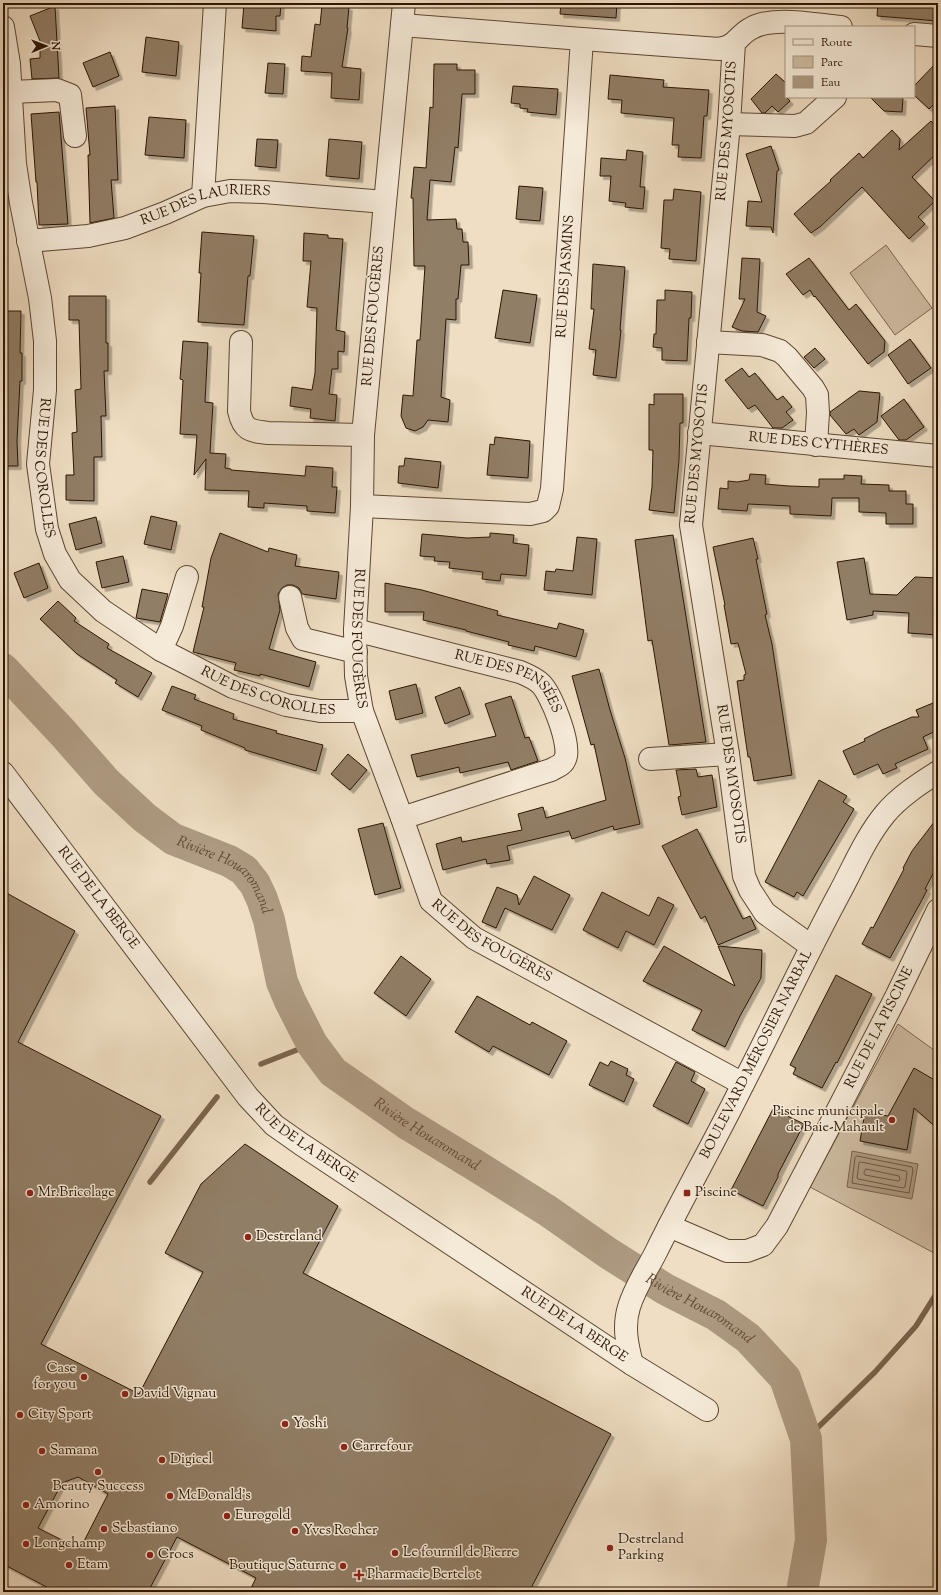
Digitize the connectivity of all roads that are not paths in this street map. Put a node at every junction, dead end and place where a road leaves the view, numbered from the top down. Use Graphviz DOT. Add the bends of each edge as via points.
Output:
graph roads {
  1 [pos="215,3"];
  2 [pos="404,3"];
  3 [pos="402,25"];
  4 [pos="831,26"];
  5 [pos="3,27"];
  6 [pos="915,34"];
  7 [pos="938,36"];
  8 [pos="582,38"];
  9 [pos="734,43"];
  10 [pos="11,92"];
  11 [pos="834,98"];
  12 [pos="729,124"];
  13 [pos="76,136"];
  14 [pos="10,178"];
  15 [pos="203,196"];
  16 [pos="385,202"];
  17 [pos="28,241"];
  18 [pos="240,342"];
  19 [pos="708,342"];
  20 [pos="699,433"];
  21 [pos="364,435"];
  22 [pos="816,445"];
  23 [pos="938,456"];
  24 [pos="362,506"];
  25 [pos="187,577"];
  26 [pos="290,597"];
  27 [pos="355,630"];
  28 [pos="162,650"];
  29 [pos="356,652"];
  30 [pos="362,711"];
  31 [pos="728,754"];
  32 [pos="650,759"];
  33 [pos="938,772"];
  34 [pos="3,773"];
  35 [pos="402,818"];
  36 [pos="938,910"];
  37 [pos="811,946"];
  38 [pos="743,1084"];
  39 [pos="669,1226"];
  40 [pos="632,1364"];
  41 [pos="707,1410"];
  1 -- 15 [label="street"];
  2 -- 3 [label="street, RUE DES FOUGÈRES"];
  3 -- 8 [label="street"];
  3 -- 16 [label="street, RUE DES FOUGÈRES"];
  4 -- 9 [label="street, RUE DES MYOSOTIS" via="792,22 761,24 749,29"];
  5 -- 10 [label="street, RUE DES COROLLES"];
  6 -- 7 [label="street"];
  8 -- 9 [label="street" via="719,49"];
  8 -- 24 [label="street, RUE DES JASMINS" via="552,489 548,506 543,511 530,514"];
  9 -- 12 [label="street, RUE DES MYOSOTIS"];
  10 -- 13 [label="street" via="57,90 70,95"];
  10 -- 14 [label="street, RUE DES COROLLES"];
  11 -- 12 [label="street" via="806,123 795,126"];
  12 -- 19 [label="street, RUE DES MYOSOTIS"];
  14 -- 17 [label="street, RUE DES COROLLES"];
  15 -- 16 [label="street, RUE DES LAURIERS" via="230,191 264,192"];
  15 -- 17 [label="street, RUE DES LAURIERS" via="126,228 88,236"];
  16 -- 21 [label="street, RUE DES FOUGÈRES"];
  17 -- 28 [label="street, RUE DES COROLLES" via="40,298 45,341 45,390 38,464 47,530 55,554 70,580 103,611"];
  18 -- 21 [label="street" via="239,411 246,428 254,432 268,433"];
  19 -- 20 [label="street, RUE DES MYOSOTIS"];
  19 -- 22 [label="street" via="762,345 780,351 787,357 816,395"];
  20 -- 22 [label="street, RUE DES CYTHÈRES"];
  20 -- 31 [label="street, RUE DES MYOSOTIS" via="691,524"];
  21 -- 24 [label="street, RUE DES FOUGÈRES"];
  22 -- 23 [label="street, RUE DES CYTHÈRES"];
  24 -- 27 [label="street, RUE DES FOUGÈRES"];
  25 -- 28 [label="street"];
  26 -- 29 [label="street" via="297,628 303,639"];
  27 -- 29 [label="street, RUE DES FOUGÈRES"];
  27 -- 35 [label="street, RUE DES PENSÉES" via="532,677 542,684 549,696 565,741 565,760 551,770"];
  28 -- 30 [label="street, RUE DES COROLLES" via="233,687 286,705 320,711"];
  29 -- 30 [label="street, RUE DES FOUGÈRES" via="356,676"];
  30 -- 35 [label="street, RUE DES FOUGÈRES"];
  31 -- 32 [label="street"];
  31 -- 37 [label="street, RUE DES MYOSOTIS" via="744,876 750,890 765,913"];
  33 -- 37 [label="street, BOULEVARD MÉROSIER NARBAL" via="899,800 870,834"];
  34 -- 40 [label="street, RUE DE LA BERGE" via="248,1097 274,1125"];
  35 -- 38 [label="street, RUE DES FOUGÈRES" via="431,901 474,938"];
  36 -- 39 [label="street, RUE DE LA PISCINE" via="834,1118 777,1226 763,1245 747,1251 727,1251"];
  37 -- 38 [label="street, BOULEVARD MÉROSIER NARBAL"];
  38 -- 39 [label="street, BOULEVARD MÉROSIER NARBAL"];
  39 -- 40 [label="street, BOULEVARD MÉROSIER NARBAL" via="628,1308 626,1326"];
  40 -- 41 [label="street, RUE DE LA BERGE"];
}
